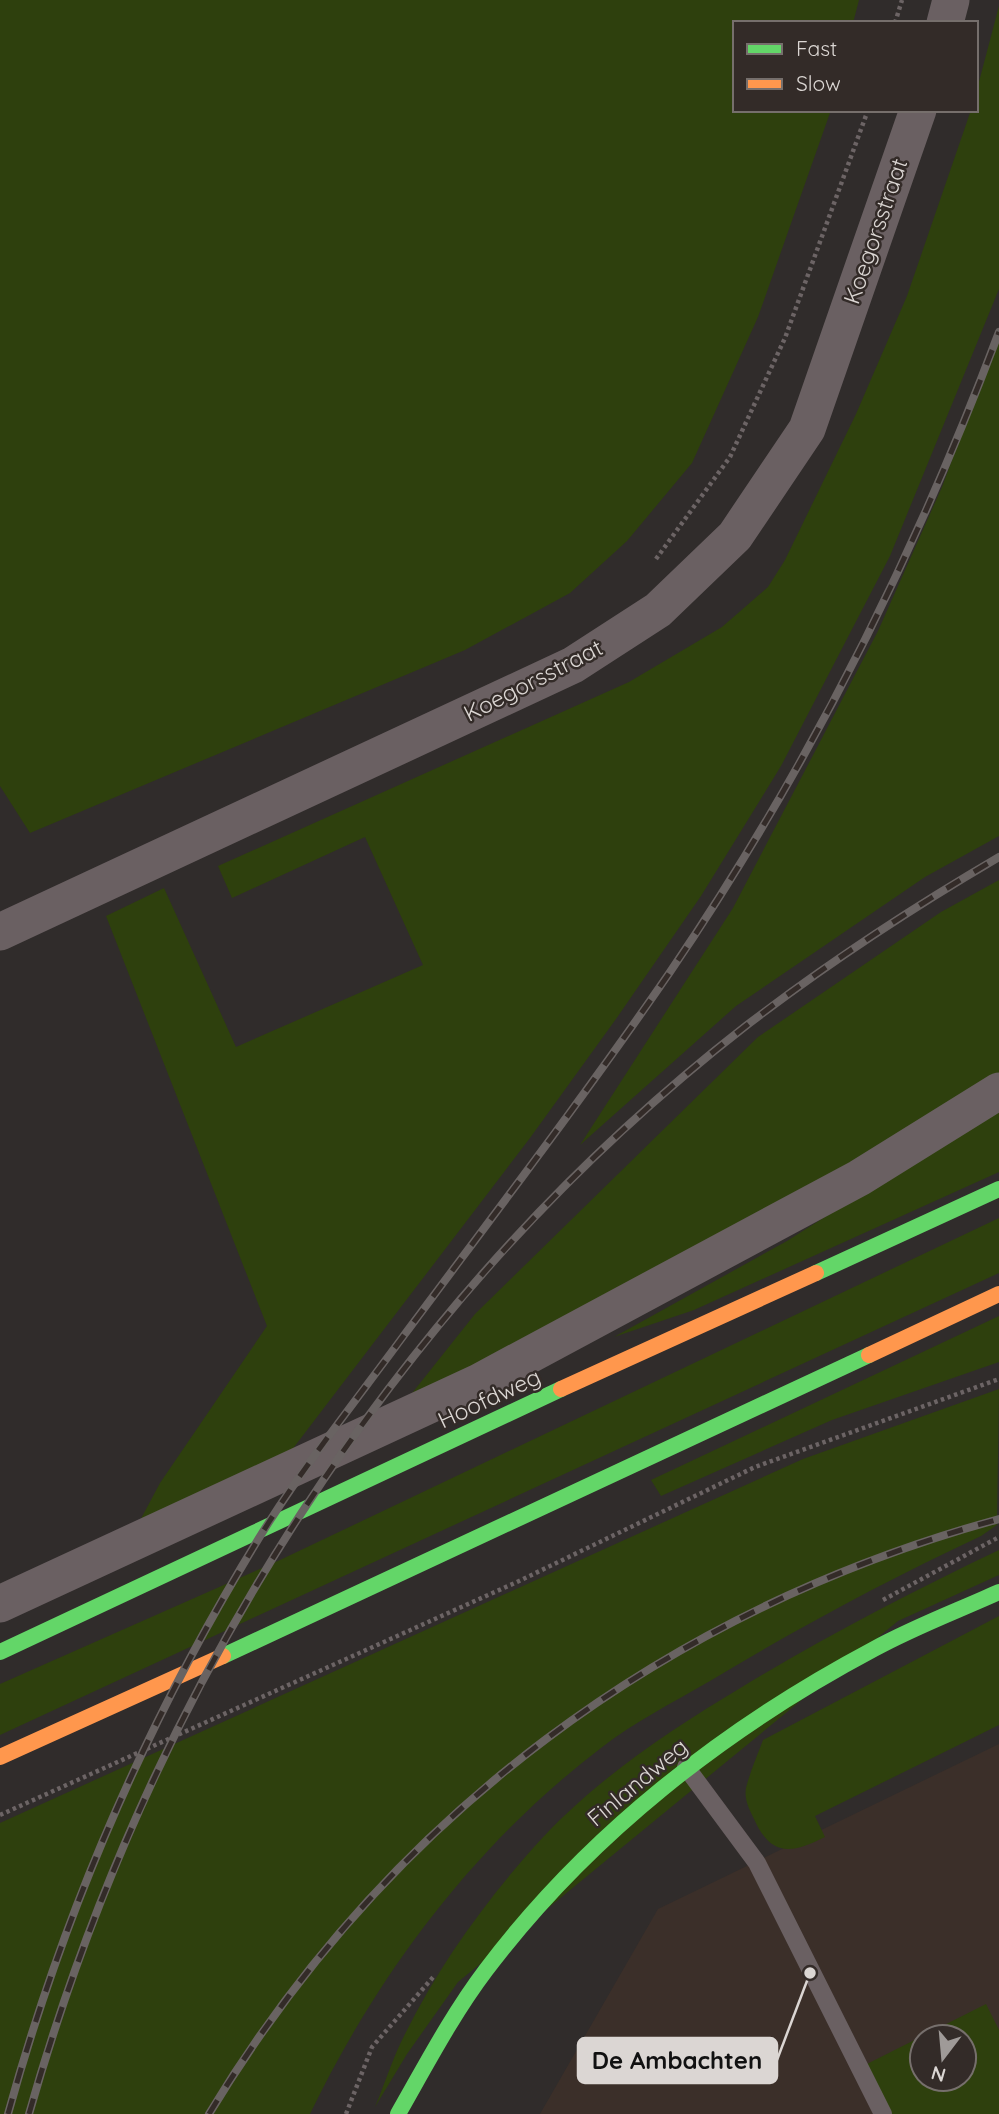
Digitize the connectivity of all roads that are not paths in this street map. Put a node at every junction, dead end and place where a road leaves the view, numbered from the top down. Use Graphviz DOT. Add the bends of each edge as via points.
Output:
graph roads {
  1 [pos="951,0"];
  2 [pos="946,21"];
  3 [pos="917,112"];
  4 [pos="0,932"];
  5 [pos="999,1091"];
  6 [pos="999,1189"];
  7 [pos="999,1294"];
  8 [pos="999,1592"];
  9 [pos="0,1604"];
  10 [pos="0,1652"];
  11 [pos="0,1757"];
  12 [pos="687,1766"];
  13 [pos="398,2114"];
  14 [pos="883,2114"];
  1 -- 2 [label="street"];
  3 -- 4 [label="street, Koegorsstraat" via="807,429 735,536 658,610 573,664"];
  5 -- 9 [label="street" via="859,1178 479,1381"];
  6 -- 10 [label="main road, Hoofdweg" via="382,1471"];
  7 -- 11 [label="main road"];
  8 -- 12 [label="main road, Finlandweg" via="861,1656"];
  12 -- 13 [label="main road, Finlandweg" via="620,1822 522,1925 446,2029"];
  12 -- 14 [label="lane" via="757,1863"];
}
